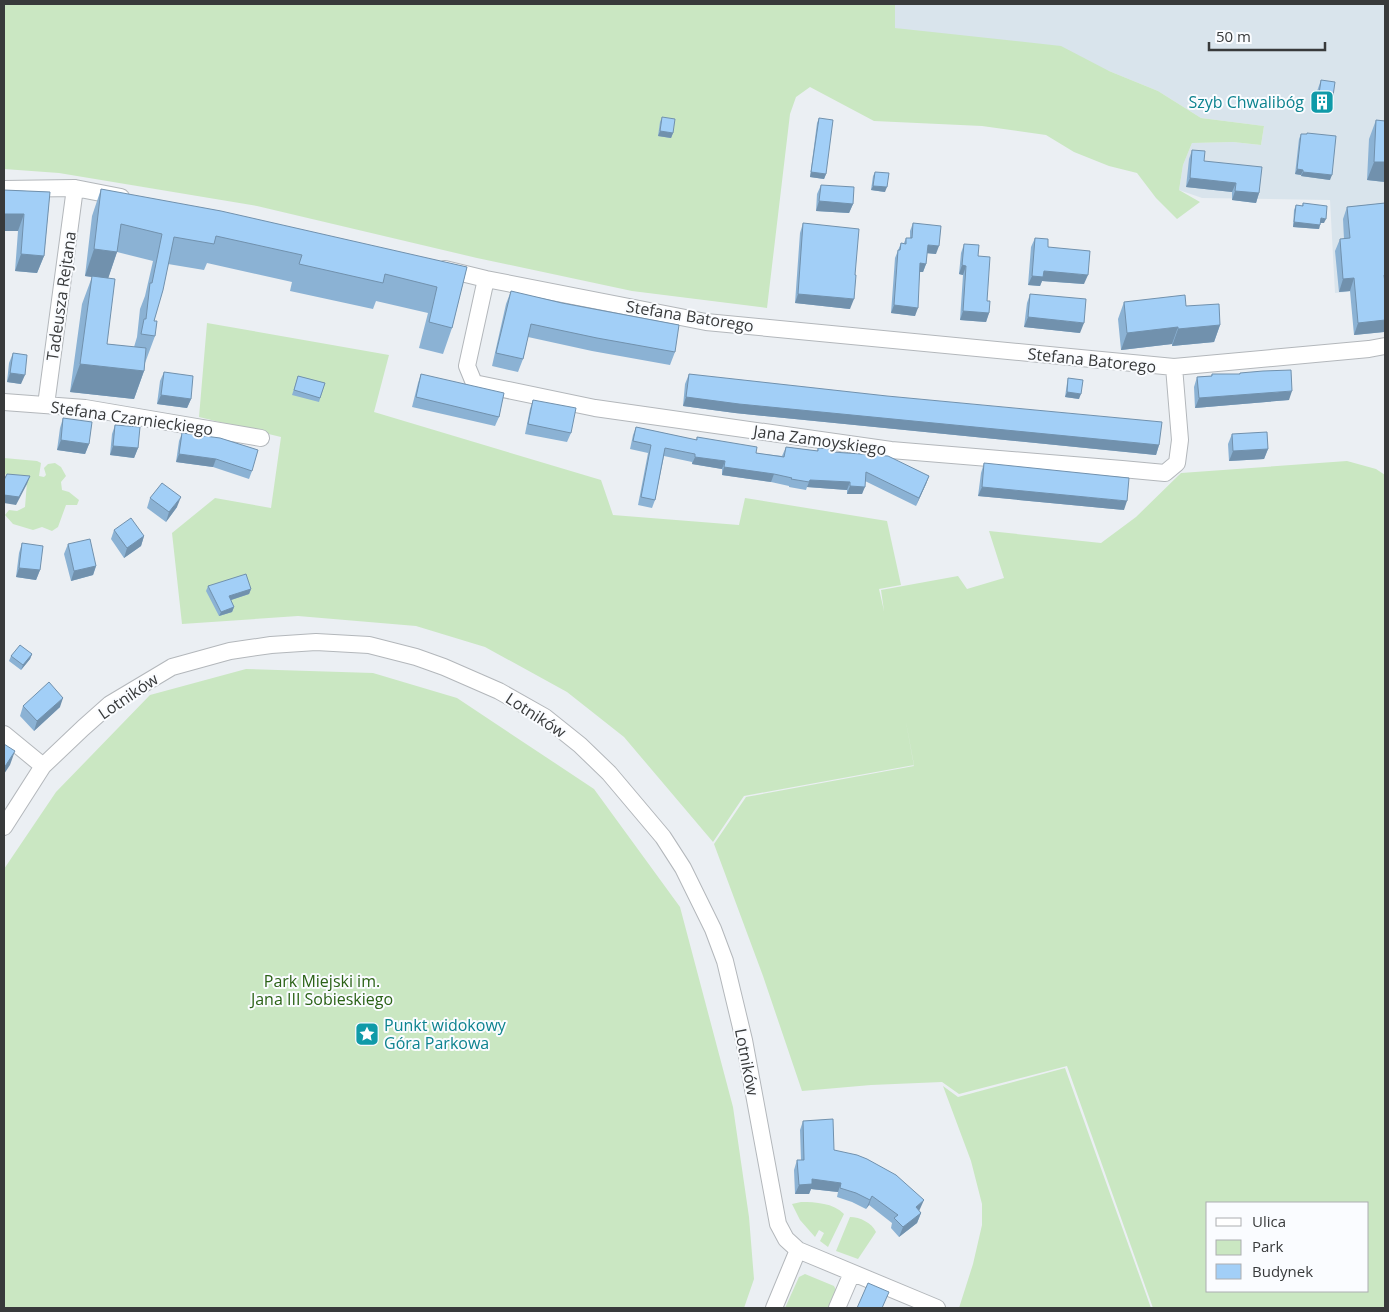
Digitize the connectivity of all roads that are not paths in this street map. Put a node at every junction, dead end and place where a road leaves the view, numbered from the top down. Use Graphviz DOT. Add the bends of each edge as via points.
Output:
graph roads {
  1 [pos="75,188"];
  2 [pos="4,190"];
  3 [pos="133,200"];
  4 [pos="429,266"];
  5 [pos="486,279"];
  6 [pos="1385,346"];
  7 [pos="1174,367"];
  8 [pos="4,402"];
  9 [pos="46,405"];
  10 [pos="260,438"];
  11 [pos="4,734"];
  12 [pos="43,766"];
  13 [pos="4,827"];
  14 [pos="798,1250"];
  15 [pos="852,1272"];
  16 [pos="774,1308"];
  17 [pos="837,1308"];
  18 [pos="936,1308"];
  1 -- 2 [label="street"];
  1 -- 3 [label="street"];
  1 -- 9 [label="street, Tadeusza Rejtana"];
  4 -- 5 [label="street, Stefana Batorego"];
  5 -- 7 [label="street, Stefana Batorego" via="706,322"];
  5 -- 7 [label="street, Jana Zamoyskiego" via="467,366 474,383 595,408 881,448 1165,473 1177,463 1180,440"];
  6 -- 7 [label="street, Stefana Batorego"];
  8 -- 9 [label="street, Stefana Czarnieckiego"];
  9 -- 10 [label="street, Stefana Czarnieckiego" via="124,414"];
  11 -- 12 [label="street"];
  12 -- 13 [label="street, Lotników"];
  12 -- 14 [label="street, Lotników" via="110,704 172,667 230,651 290,644 369,645 416,657 499,691 545,718 609,773 663,837 683,868 713,929 725,960 744,1040 778,1224 786,1239"];
  14 -- 15 [label="street"];
  14 -- 16 [label="street"];
  15 -- 17 [label="street"];
  15 -- 18 [label="street"];
}
